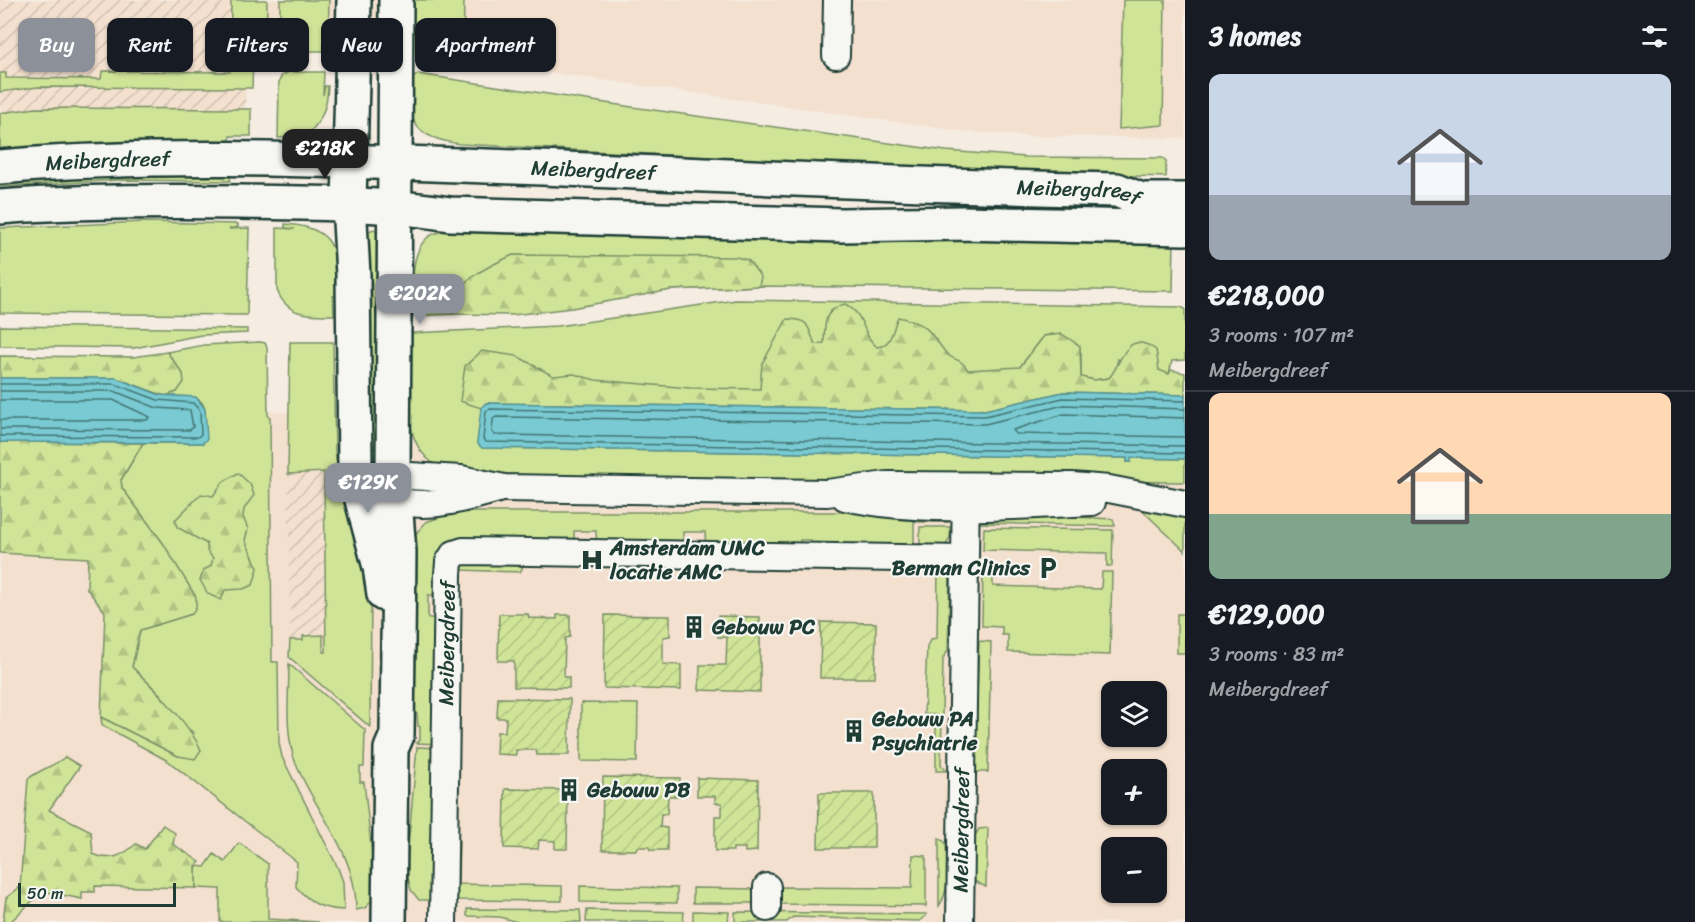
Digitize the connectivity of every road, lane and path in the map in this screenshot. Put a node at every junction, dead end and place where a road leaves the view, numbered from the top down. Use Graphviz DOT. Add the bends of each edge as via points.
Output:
graph roads {
  1 [pos="354,0"];
  2 [pos="396,0"];
  3 [pos="837,0"];
  4 [pos="836,55"];
  5 [pos="351,159"];
  6 [pos="395,161"];
  7 [pos="0,168"];
  8 [pos="1185,182"];
  9 [pos="1117,190"];
  10 [pos="1185,200"];
  11 [pos="350,203"];
  12 [pos="394,205"];
  13 [pos="0,207"];
  14 [pos="1185,228"];
  15 [pos="358,485"];
  16 [pos="395,489"];
  17 [pos="965,496"];
  18 [pos="1185,504"];
  19 [pos="965,559"];
  20 [pos="391,749"];
  21 [pos="389,922"];
  22 [pos="443,922"];
  23 [pos="960,922"];
  1 -- 5 [label="main road"];
  2 -- 6 [label="main road"];
  3 -- 4 [label="street"];
  5 -- 6 [label="main road, Meibergdreef"];
  5 -- 7 [label="main road, Meibergdreef" via="191,157"];
  5 -- 11 [label="main road"];
  6 -- 9 [label="main road, Meibergdreef" via="747,179"];
  6 -- 12 [label="main road"];
  8 -- 9 [label="street"];
  9 -- 10 [label="main road, Meibergdreef" via="1141,200"];
  11 -- 12 [label="main road, Meibergdreef"];
  11 -- 13 [label="main road, Meibergdreef" via="112,201"];
  11 -- 15 [label="main road"];
  12 -- 14 [label="main road, Meibergdreef" via="450,214 841,225"];
  12 -- 16 [label="main road"];
  15 -- 16 [label="street"];
  15 -- 20 [label="main road" via="384,586 378,690 384,736"];
  16 -- 17 [label="street" via="461,479 504,488 827,493 882,505"];
  16 -- 20 [label="main road" via="399,552 397,735"];
  17 -- 18 [label="street" via="1042,506 1125,504 1135,496"];
  17 -- 19 [label="street, Meibergdreef"];
  19 -- 22 [label="street, Meibergdreef" via="463,551 454,554 448,574"];
  19 -- 23 [label="street, Meibergdreef"];
  20 -- 21 [label="main road"];
}
